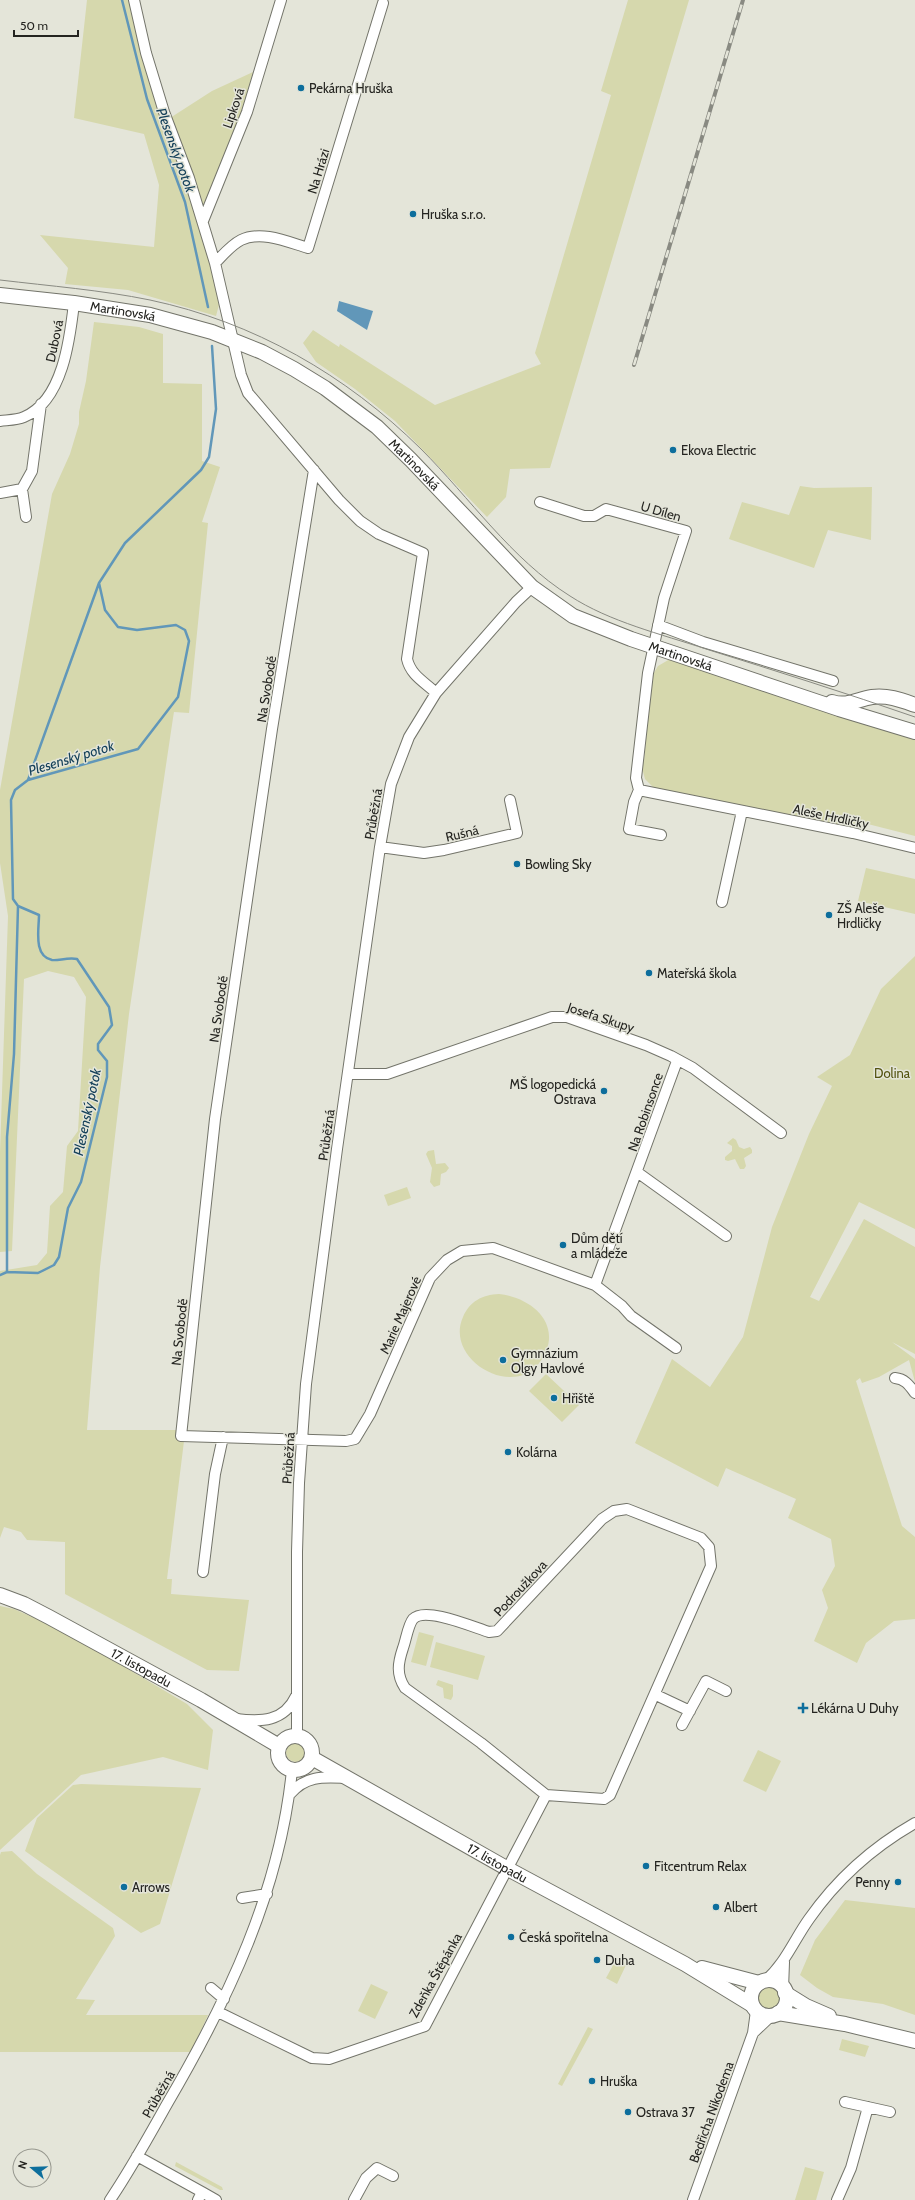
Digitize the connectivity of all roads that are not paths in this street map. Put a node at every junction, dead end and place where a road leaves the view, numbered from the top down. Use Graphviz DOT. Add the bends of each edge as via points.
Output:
graph roads {
  1 [pos="134,0"];
  2 [pos="280,0"];
  3 [pos="383,3"];
  4 [pos="203,221"];
  5 [pos="215,263"];
  6 [pos="0,295"];
  7 [pos="74,303"];
  8 [pos="233,340"];
  9 [pos="41,404"];
  10 [pos="0,421"];
  11 [pos="314,470"];
  12 [pos="22,489"];
  13 [pos="0,493"];
  14 [pos="540,502"];
  15 [pos="26,517"];
  16 [pos="532,588"];
  17 [pos="658,625"];
  18 [pos="654,646"];
  19 [pos="833,681"];
  20 [pos="436,693"];
  21 [pos="799,694"];
  22 [pos="915,705"];
  23 [pos="915,732"];
  24 [pos="639,790"];
  25 [pos="510,800"];
  26 [pos="742,811"];
  27 [pos="661,835"];
  28 [pos="380,847"];
  29 [pos="915,848"];
  30 [pos="722,902"];
  31 [pos="677,1061"];
  32 [pos="348,1074"];
  33 [pos="781,1133"];
  34 [pos="637,1172"];
  35 [pos="726,1236"];
  36 [pos="594,1285"];
  37 [pos="676,1348"];
  38 [pos="895,1378"];
  39 [pos="915,1393"];
  40 [pos="222,1437"];
  41 [pos="302,1439"];
  42 [pos="203,1572"];
  43 [pos="0,1595"];
  44 [pos="726,1691"];
  45 [pos="297,1695"];
  46 [pos="656,1695"];
  47 [pos="690,1711"];
  48 [pos="230,1718"];
  49 [pos="682,1726"];
  50 [pos="297,1736"];
  51 [pos="280,1746"];
  52 [pos="312,1758"];
  53 [pos="292,1770"];
  54 [pos="347,1778"];
  55 [pos="290,1794"];
  56 [pos="546,1795"];
  57 [pos="915,1823"];
  58 [pos="508,1869"];
  59 [pos="267,1894"];
  60 [pos="242,1898"];
  61 [pos="784,1962"];
  62 [pos="685,1964"];
  63 [pos="762,1982"];
  64 [pos="211,1988"];
  65 [pos="784,1991"];
  66 [pos="224,1999"];
  67 [pos="754,2008"];
  68 [pos="218,2012"];
  69 [pos="774,2015"];
  70 [pos="845,2024"];
  71 [pos="753,2033"];
  72 [pos="915,2041"];
  73 [pos="845,2102"];
  74 [pos="868,2107"];
  75 [pos="890,2112"];
  76 [pos="137,2156"];
  77 [pos="393,2176"];
  78 [pos="200,2196"];
  79 [pos="110,2200"];
  80 [pos="216,2200"];
  81 [pos="354,2200"];
  82 [pos="693,2200"];
  83 [pos="837,2200"];
  1 -- 4 [label="street" via="146,53"];
  2 -- 4 [label="street, Lipková" via="247,112"];
  3 -- 5 [label="street, Na Hrázi" via="308,248 256,236 235,244"];
  4 -- 5 [label="street"];
  5 -- 8 [label="street"];
  6 -- 7 [label="main road, Martinovská"];
  7 -- 8 [label="main road, Martinovská" via="163,318"];
  7 -- 9 [label="street, Dubová" via="67,354 61,372"];
  8 -- 11 [label="street" via="248,393"];
  8 -- 16 [label="main road, Martinovská" via="294,369 366,418 411,460"];
  9 -- 10 [label="street, Dubová" via="24,418"];
  9 -- 12 [label="street" via="32,470"];
  11 -- 20 [label="street" via="360,521 379,534 423,553 408,659 409,668 415,676"];
  11 -- 40 [label="street, Na Svobodě" via="271,737 215,1119 181,1436"];
  12 -- 13 [label="street"];
  12 -- 15 [label="street"];
  14 -- 17 [label="street, U Dílen" via="584,516 594,516 606,509 686,531"];
  16 -- 18 [label="main road, Martinovská" via="573,616"];
  16 -- 20 [label="street, Průběžná" via="508,611"];
  17 -- 18 [label="street, U Dílen"];
  17 -- 19 [label="street" via="703,642"];
  18 -- 21 [label="main road, Martinovská"];
  18 -- 24 [label="street" via="640,734 636,778"];
  20 -- 28 [label="street, Průběžná" via="400,758 391,784"];
  21 -- 22 [label="main road, Martinovská" via="842,704 882,696 897,698"];
  21 -- 23 [label="main road, Martinovská"];
  24 -- 26 [label="street, Aleše Hrdličky"];
  24 -- 27 [label="street" via="629,829"];
  25 -- 28 [label="street, Rušná" via="516,833 424,853"];
  26 -- 29 [label="street, Aleše Hrdličky"];
  26 -- 30 [label="street"];
  28 -- 32 [label="street, Průběžná"];
  31 -- 32 [label="street, Josefa Skupy" via="646,1045 567,1017 552,1016 387,1074"];
  31 -- 33 [label="street, Josefa Skupy" via="693,1068"];
  31 -- 34 [label="street, Na Robinsonce"];
  32 -- 41 [label="street, Průběžná" via="314,1315"];
  34 -- 35 [label="street, Na Robinsonce"];
  34 -- 36 [label="street, Na Robinsonce"];
  36 -- 37 [label="street, Marie Majerové" via="631,1316"];
  36 -- 41 [label="street, Marie Majerové" via="493,1248 462,1251 446,1260 430,1278 370,1414 355,1439 346,1442"];
  38 -- 39 [label="street" via="908,1383"];
  40 -- 41 [label="street, Na Svobodě"];
  40 -- 42 [label="street"];
  41 -- 45 [label="street, Průběžná" via="297,1552"];
  43 -- 48 [label="main road, 17. listopadu" via="49,1617"];
  44 -- 47 [label="street" via="706,1681"];
  45 -- 48 [label="street" via="284,1714 269,1720"];
  45 -- 50 [label="street, Průběžná"];
  46 -- 47 [label="street"];
  46 -- 56 [label="street, Podroužkova" via="610,1795 604,1799"];
  46 -- 56 [label="street, Podroužkova" via="711,1566 709,1548 701,1538 627,1509 614,1511 602,1519 498,1631 489,1632 430,1613 419,1614 412,1620 398,1664 400,1681 405,1688"];
  47 -- 49 [label="street"];
  48 -- 51 [label="main road, 17. listopadu"];
  50 -- 51 [label="main road" via="286,1738"];
  50 -- 52 [label="main road" via="310,1743"];
  51 -- 53 [label="main road" via="280,1761"];
  52 -- 53 [label="main road" via="302,1769"];
  52 -- 54 [label="main road, 17. listopadu"];
  53 -- 55 [label="street, Průběžná"];
  54 -- 55 [label="street" via="314,1777 299,1784"];
  54 -- 58 [label="main road, 17. listopadu"];
  55 -- 59 [label="street, Průběžná"];
  56 -- 58 [label="street"];
  57 -- 61 [label="street" via="873,1850 830,1892 801,1930"];
  58 -- 62 [label="main road, 17. listopadu"];
  58 -- 68 [label="street, Zdeňka Štěpánka" via="425,2026 329,2059 307,2055"];
  59 -- 60 [label="street"];
  59 -- 66 [label="street, Průběžná"];
  61 -- 63 [label="street"];
  61 -- 65 [label="street"];
  62 -- 63 [label="main road, 17. listopadu"];
  62 -- 67 [label="main road, 17. listopadu"];
  63 -- 65 [label="main road" via="775,1982"];
  63 -- 67 [label="main road" via="752,1992"];
  64 -- 66 [label="street"];
  65 -- 69 [label="main road" via="785,2006"];
  65 -- 70 [label="main road" via="806,2006"];
  66 -- 68 [label="street, Průběžná"];
  67 -- 69 [label="main road" via="762,2015"];
  67 -- 71 [label="street, Bedřicha Nikodema"];
  68 -- 76 [label="street, Průběžná"];
  69 -- 70 [label="main road"];
  69 -- 71 [label="street, Bedřicha Nikodema"];
  70 -- 72 [label="main road"];
  71 -- 82 [label="street, Bedřicha Nikodema"];
  73 -- 74 [label="street"];
  74 -- 75 [label="street"];
  74 -- 83 [label="street" via="851,2168"];
  76 -- 78 [label="street"];
  76 -- 79 [label="street, Průběžná"];
  77 -- 81 [label="street" via="377,2168 366,2178"];
  78 -- 80 [label="street"];
}
